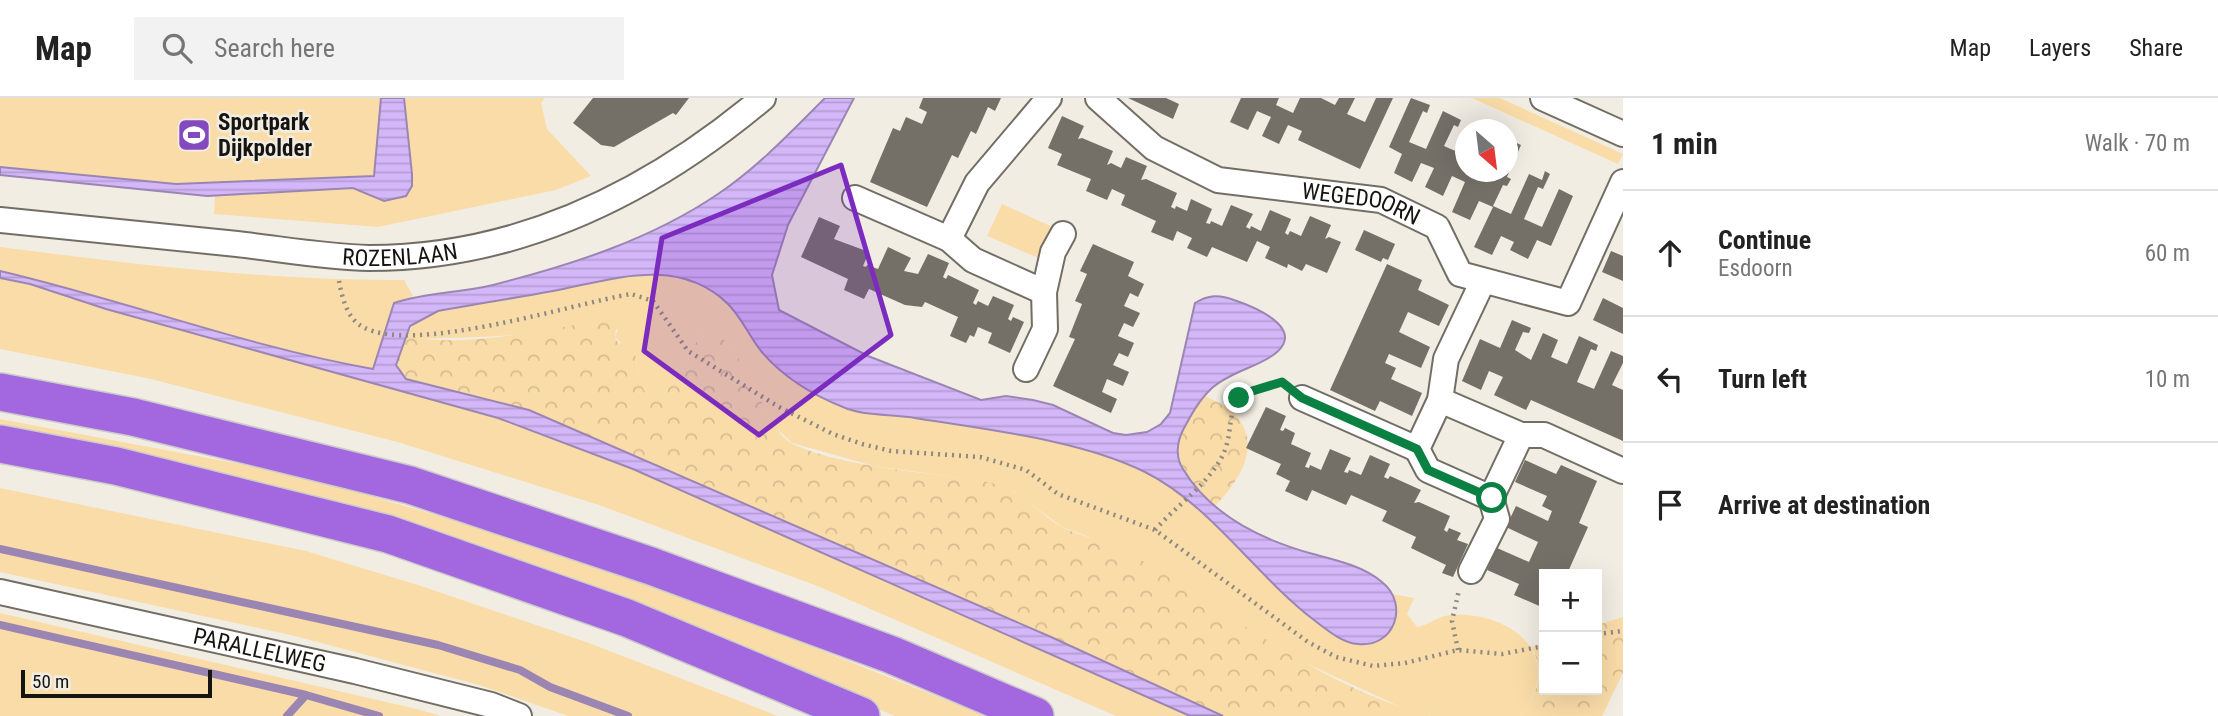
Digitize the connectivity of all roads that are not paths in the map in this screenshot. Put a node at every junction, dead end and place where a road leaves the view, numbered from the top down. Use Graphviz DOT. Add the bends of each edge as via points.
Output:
graph roads {
  1 [pos="763,98"];
  2 [pos="1049,98"];
  3 [pos="1098,98"];
  4 [pos="1543,98"];
  5 [pos="1623,134"];
  6 [pos="1623,182"];
  7 [pos="855,198"];
  8 [pos="0,220"];
  9 [pos="1063,234"];
  10 [pos="949,239"];
  11 [pos="1482,282"];
  12 [pos="1044,292"];
  13 [pos="1027,369"];
  14 [pos="0,392"];
  15 [pos="1302,398"];
  16 [pos="1440,400"];
  17 [pos="1521,435"];
  18 [pos="0,444"];
  19 [pos="1417,449"];
  20 [pos="1623,471"];
  21 [pos="1492,498"];
  22 [pos="1471,571"];
  23 [pos="0,592"];
  24 [pos="519,716"];
  25 [pos="861,716"];
  26 [pos="1035,716"];
  1 -- 8 [label="street, ROZENLAAN" via="659,176 576,218 503,241 450,250 369,258"];
  2 -- 10 [label="street" via="977,183"];
  3 -- 11 [label="street, WEGEDOORN" via="1154,148 1218,180 1381,200 1437,227 1460,274"];
  4 -- 5 [label="street"];
  6 -- 11 [label="street, WEGEDOORN" via="1568,303"];
  7 -- 10 [label="street"];
  9 -- 12 [label="street" via="1053,252"];
  10 -- 12 [label="street" via="973,260"];
  11 -- 16 [label="street" via="1446,359"];
  12 -- 13 [label="street" via="1045,329"];
  14 -- 26 [label="highway" via="133,417 410,485 651,566 892,655"];
  15 -- 19 [label="street"];
  16 -- 17 [label="street"];
  16 -- 19 [label="street"];
  17 -- 20 [label="street" via="1544,435"];
  17 -- 21 [label="street"];
  18 -- 25 [label="highway" via="117,466 388,534 627,618"];
  19 -- 21 [label="street" via="1428,470"];
  21 -- 22 [label="street" via="1497,519"];
  23 -- 24 [label="street, PARALLELWEG" via="355,671"];
}
